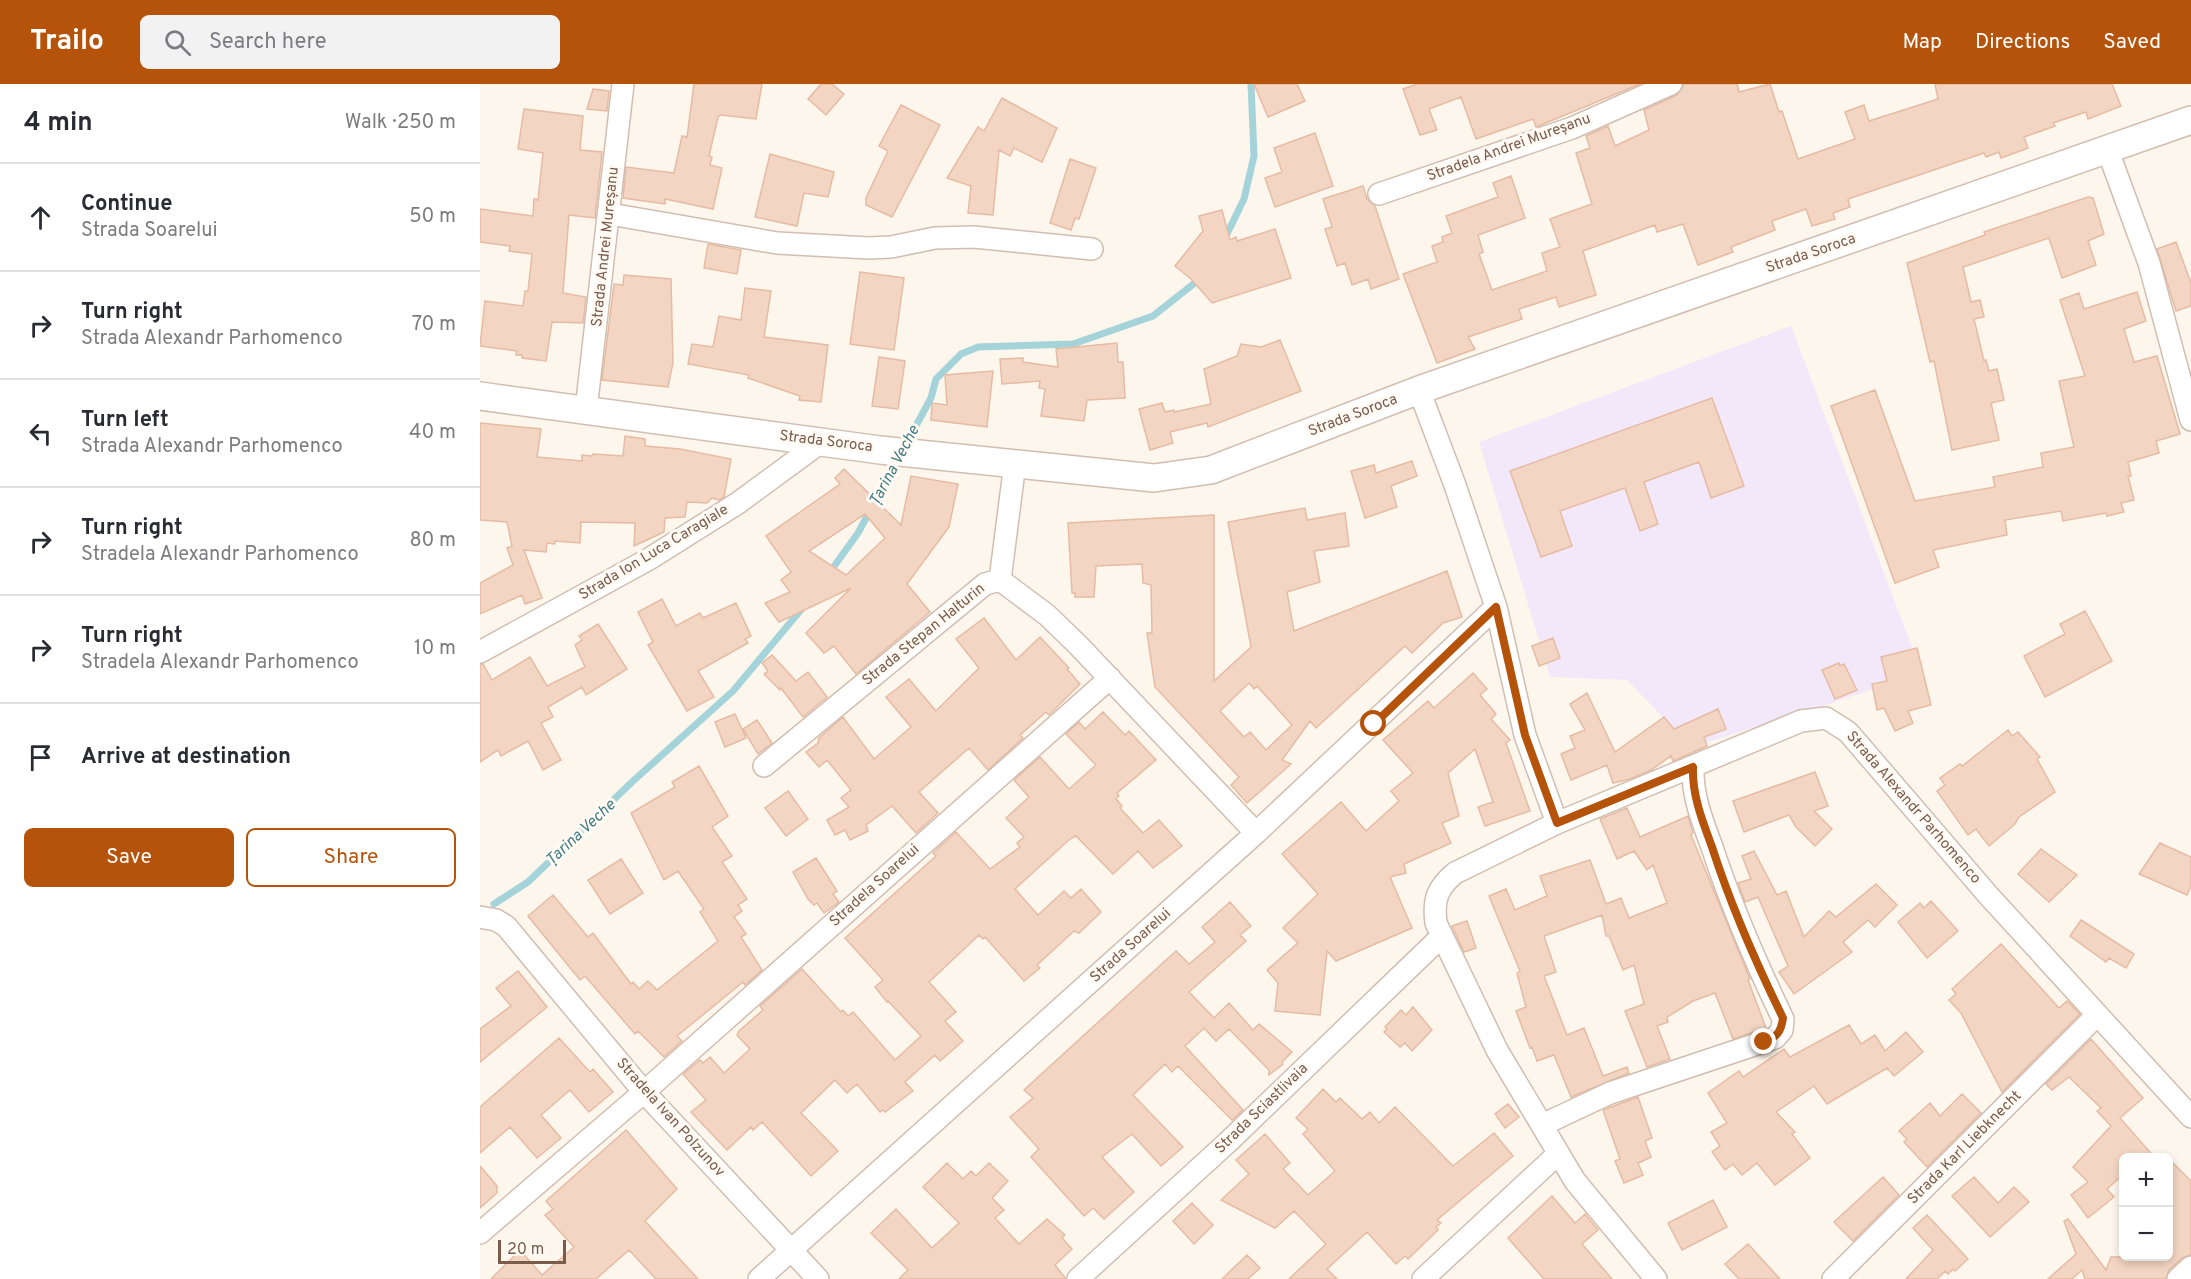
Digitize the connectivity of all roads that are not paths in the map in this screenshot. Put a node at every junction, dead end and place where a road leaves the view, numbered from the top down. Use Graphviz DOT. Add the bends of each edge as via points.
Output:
graph roads {
  1 [pos="623,84"];
  2 [pos="1671,84"];
  3 [pos="2191,120"];
  4 [pos="2108,151"];
  5 [pos="1379,194"];
  6 [pos="610,214"];
  7 [pos="1092,249"];
  8 [pos="1419,390"];
  9 [pos="480,396"];
  10 [pos="586,410"];
  11 [pos="2191,420"];
  12 [pos="821,442"];
  13 [pos="1015,463"];
  14 [pos="1000,580"];
  15 [pos="1496,607"];
  16 [pos="480,652"];
  17 [pos="1110,678"];
  18 [pos="764,766"];
  19 [pos="1693,767"];
  20 [pos="1557,823"];
  21 [pos="1256,832"];
  22 [pos="480,917"];
  23 [pos="1442,936"];
  24 [pos="2096,1016"];
  25 [pos="644,1092"];
  26 [pos="2191,1117"];
  27 [pos="1542,1125"];
  28 [pos="1558,1154"];
  29 [pos="480,1233"];
  30 [pos="792,1251"];
  31 [pos="2191,1267"];
  32 [pos="759,1279"];
  33 [pos="818,1279"];
  34 [pos="1078,1279"];
  35 [pos="1423,1279"];
  36 [pos="1656,1279"];
  37 [pos="1833,1279"];
  38 [pos="2178,1279"];
  1 -- 6 [label="street, Strada Andrei Mureșanu"];
  2 -- 5 [label="street, Stradela Andrei Mureșanu" via="1572,128"];
  3 -- 4 [label="street, Strada Soroca"];
  4 -- 8 [label="street, Strada Soroca"];
  4 -- 11 [label="street" via="2149,264"];
  6 -- 7 [label="street" via="777,243 869,248 962,237"];
  6 -- 10 [label="street, Strada Andrei Mureșanu"];
  8 -- 13 [label="street, Strada Soroca" via="1211,470 1154,478"];
  8 -- 15 [label="street"];
  9 -- 10 [label="street, Strada Soroca"];
  10 -- 12 [label="street, Strada Soroca"];
  12 -- 13 [label="street, Strada Soroca"];
  12 -- 16 [label="street, Strada Ion Luca Caragiale" via="738,503 649,559"];
  13 -- 14 [label="street"];
  14 -- 17 [label="street, Strada Stepan Halturin" via="1047,615"];
  14 -- 18 [label="street, Strada Stepan Halturin" via="984,584"];
  15 -- 20 [label="street" via="1525,735"];
  15 -- 21 [label="street, Strada Soarelui"];
  17 -- 21 [label="street"];
  17 -- 25 [label="street, Stradela Soarelui"];
  19 -- 20 [label="street, Strada Alexandr Parhomenco"];
  19 -- 24 [label="street, Strada Alexandr Parhomenco" via="1801,721 1826,718 1838,723"];
  19 -- 27 [label="street" via="1692,786 1700,814 1722,879 1783,1018 1782,1030 1775,1038 1610,1093"];
  20 -- 23 [label="street, Strada Alexandr Parhomenco" via="1443,882 1434,907"];
  21 -- 30 [label="street, Strada Soarelui"];
  22 -- 25 [label="street, Stradela Ivan Polzunov" via="506,926"];
  23 -- 27 [label="street, Strada Alexandr Parhomenco" via="1497,1050"];
  23 -- 34 [label="street, Strada Sciastlivaia" via="1228,1142"];
  24 -- 26 [label="street, Strada Alexandr Parhomenco"];
  24 -- 37 [label="street, Strada Karl Liebknecht"];
  25 -- 29 [label="street, Stradela Soarelui"];
  25 -- 30 [label="street, Stradela Ivan Polzunov"];
  27 -- 28 [label="street, Strada Alexandr Parhomenco"];
  28 -- 35 [label="street"];
  28 -- 36 [label="street, Strada Alexandr Parhomenco" via="1575,1181"];
  30 -- 32 [label="street, Strada Soarelui"];
  30 -- 33 [label="street, Stradela Ivan Polzunov"];
  31 -- 38 [label="street"];
}
